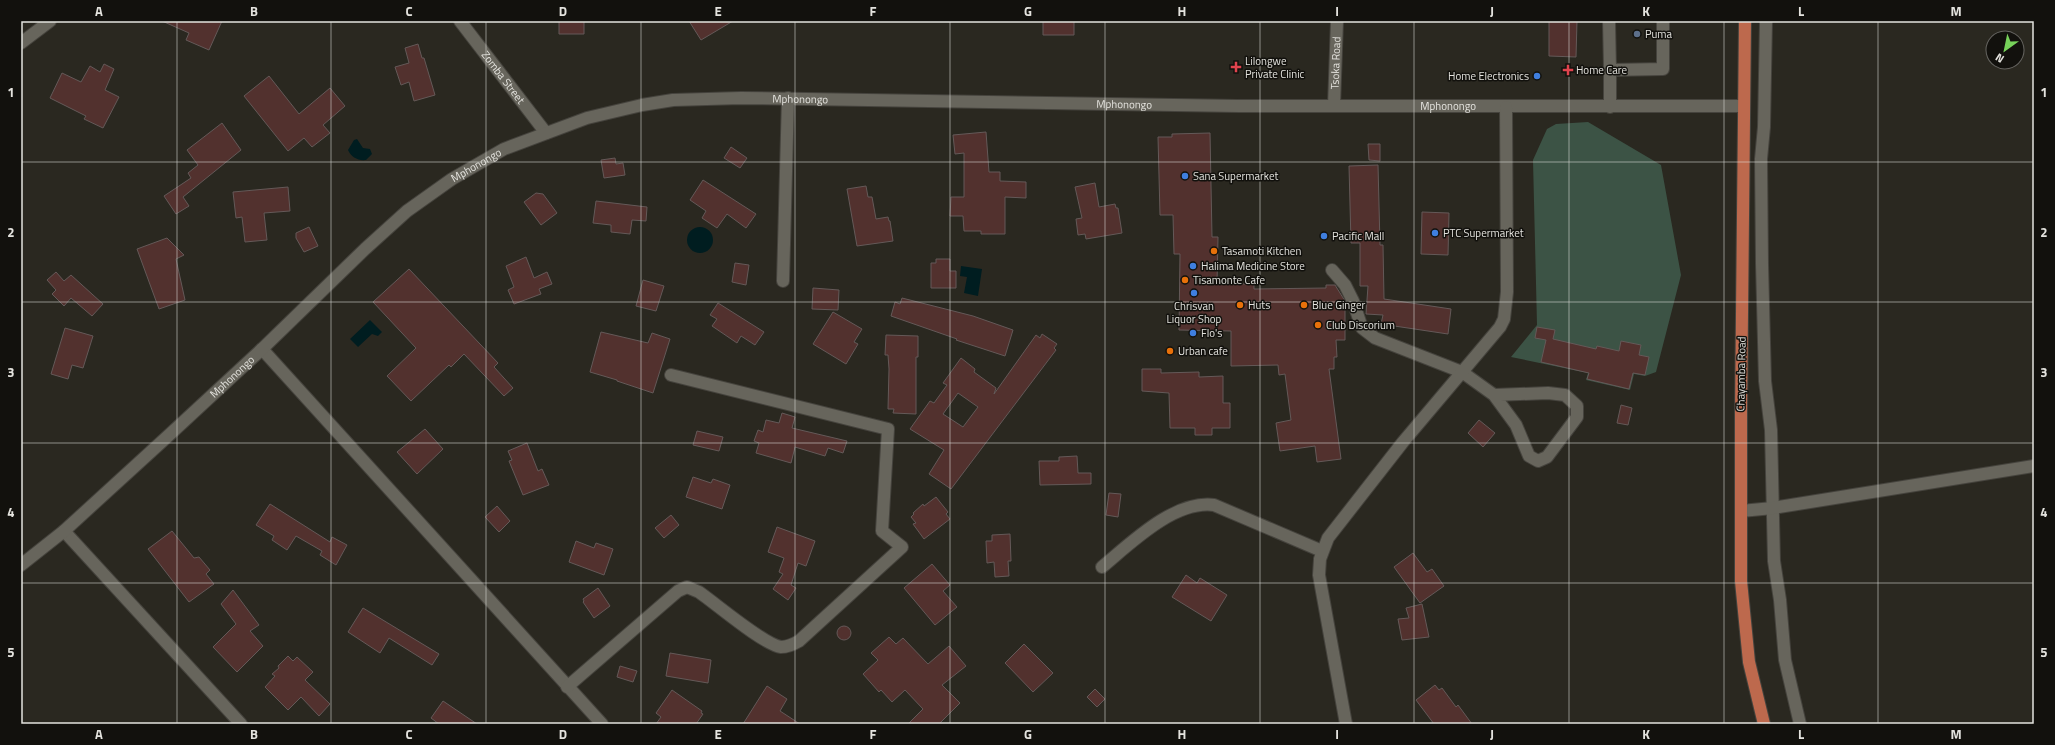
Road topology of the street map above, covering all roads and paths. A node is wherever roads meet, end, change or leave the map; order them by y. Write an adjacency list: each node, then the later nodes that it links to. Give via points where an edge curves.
1 (50, 21): 8 (street)
2 (460, 21): 15 (street, Zomba Street)
3 (1337, 21): 11 (street, Tsoka Road)
4 (1609, 21): 9 (street)
5 (1663, 21): 9 (street, via 1663,69)
6 (1744, 21): 12 (main road, Chayamba Road)
7 (1766, 21): 23 (street, via 1764,127 1760,159 1765,381 1771,430)
8 (21, 43)
9 (1610, 70): 13 (street)
10 (788, 98): 11 (street, Mphonongo); 15 (street, Mphonongo, via 703,99 642,105 587,118); 17 (street)
11 (1334, 106): 14 (street, Mphonongo)
12 (1744, 106): 13 (street, Mphonongo); 24 (main road, Chayamba Road)
13 (1610, 107): 14 (street, Mphonongo)
14 (1506, 108): 19 (street, via 1507,292 1504,319)
15 (546, 133): 18 (street, Mphonongo, via 498,153 452,179 407,211)
16 (1332, 270): 19 (street, via 1345,285 1362,328 1375,338)
17 (783, 281)
18 (262, 349): 25 (street, Mphonongo); 29 (street)
19 (1462, 372): 21 (street); 26 (street, via 1328,538)
20 (671, 375): 29 (street, via 888,429 882,531 902,547 799,641 782,647 774,645 699,592 687,587 678,591)
21 (1494, 395): 21 (street, via 1516,425 1529,456 1538,461 1547,457 1577,417 1577,406 1565,395)
22 (2034, 466): 23 (street)
23 (1773, 508): 24 (street); 34 (street, via 1774,561 1785,660)
24 (1741, 511): 33 (main road, Chayamba Road, via 1741,581 1749,662)
25 (64, 531): 27 (street, Mphonongo); 30 (street)
26 (1322, 551): 28 (street, via 1214,505 1205,504 1183,509 1145,531); 32 (street, via 1319,575)
27 (21, 565)
28 (1102, 567)
29 (567, 687): 31 (street)
30 (241, 724)
31 (602, 724)
32 (1346, 724)
33 (1764, 724)
34 (1800, 724)

